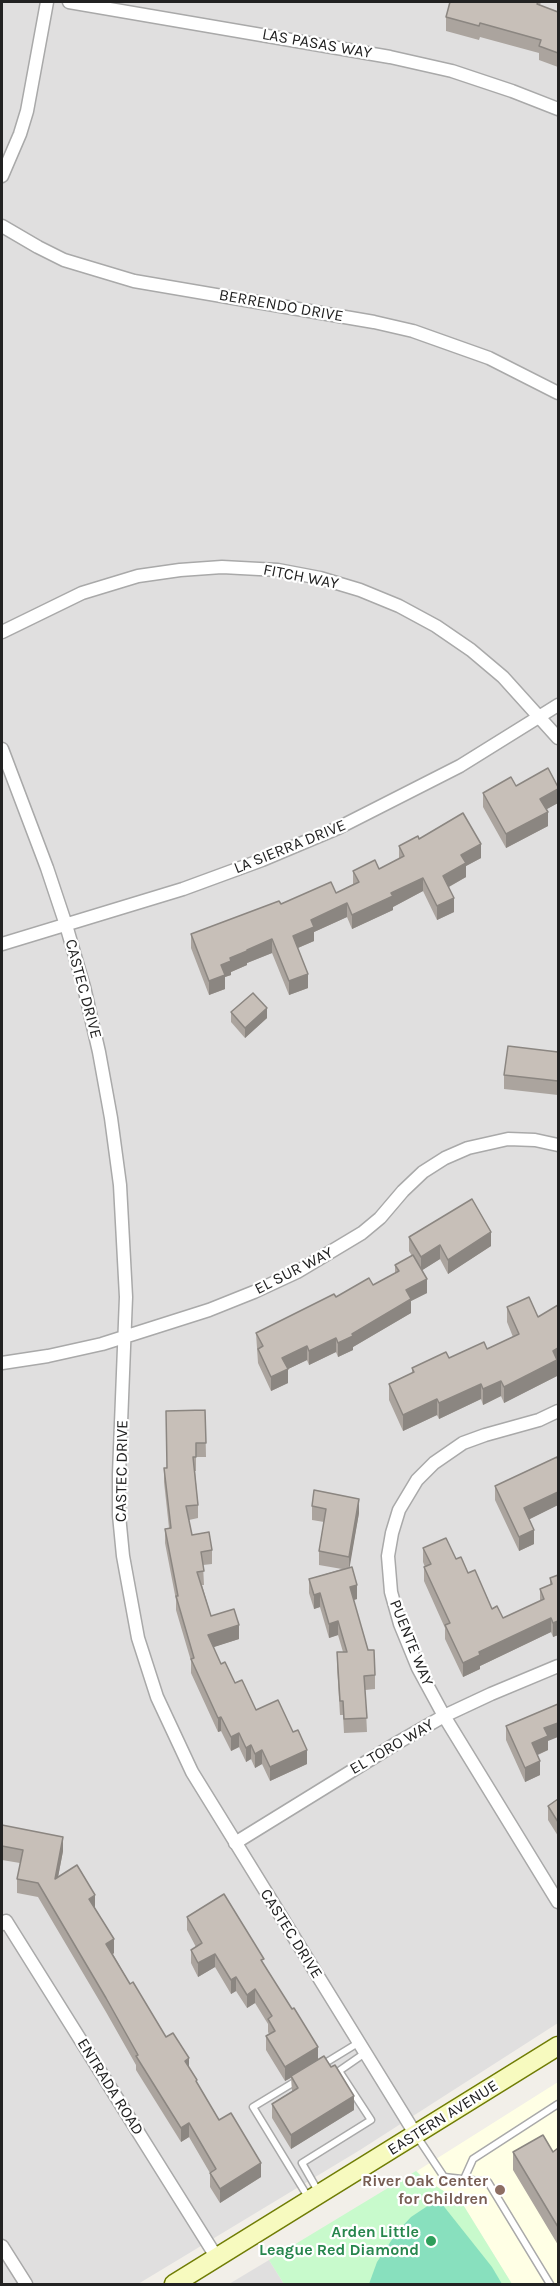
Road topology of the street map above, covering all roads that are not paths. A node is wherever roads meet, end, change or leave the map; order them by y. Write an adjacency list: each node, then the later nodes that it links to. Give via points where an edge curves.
1 (47, 2): 4 (street, via 27,111)
2 (69, 2): 3 (street, LAS PASAS WAY, via 390,57 462,75)
3 (558, 109)
4 (2, 176)
5 (2, 226): 6 (street, BERRENDO DRIVE, via 64,260 134,281 413,332 489,358)
6 (558, 393)
7 (2, 632): 9 (street, FITCH WAY, via 82,593 138,576 222,567 278,570 360,590 436,626 503,677)
8 (558, 705): 9 (street, LA SIERRA DRIVE)
9 (540, 717): 10 (street, FITCH WAY); 12 (street, LA SIERRA DRIVE, via 460,766 338,828 183,889)
10 (558, 738)
11 (2, 749): 12 (street, CASTEC DRIVE)
12 (66, 925): 13 (street, LA SIERRA DRIVE); 15 (street, CASTEC DRIVE, via 97,1041 111,1119 125,1252)
13 (2, 944)
14 (558, 1145): 15 (street, EL SUR WAY, via 508,1139 453,1154 423,1172 362,1233 306,1267 210,1310)
15 (126, 1336): 16 (street, EL SUR WAY); 20 (street, CASTEC DRIVE, via 119,1474 129,1598 141,1648 173,1736)
16 (2, 1363)
17 (558, 1411): 19 (street, PUENTE WAY, via 453,1449 417,1480 399,1510 388,1556 391,1592 418,1668)
18 (558, 1666): 19 (street, EL TORO WAY)
19 (444, 1716): 20 (street, EL TORO WAY); 21 (street, PUENTE WAY)
20 (235, 1843): 24 (street, CASTEC DRIVE)
21 (558, 1902)
22 (2, 1924): 32 (street, ENTRADA ROAD, via 6,1921)
23 (558, 2046): 28 (main road, EASTERN AVENUE)
24 (362, 2048): 25 (lane); 28 (street, CASTEC DRIVE); 30 (lane, via 339,2071 370,2120 302,2163)
25 (311, 2072)
26 (301, 2078): 30 (lane, via 253,2108)
27 (558, 2104): 29 (lane, via 473,2159)
28 (416, 2135): 29 (lane, via 444,2177); 30 (main road, EASTERN AVENUE)
29 (464, 2179): 35 (lane, via 488,2181)
30 (315, 2197): 32 (main road, EASTERN AVENUE)
31 (2, 2246): 33 (street)
32 (217, 2258): 34 (main road, EASTERN AVENUE)
33 (26, 2284)
34 (174, 2284)
35 (550, 2284)

